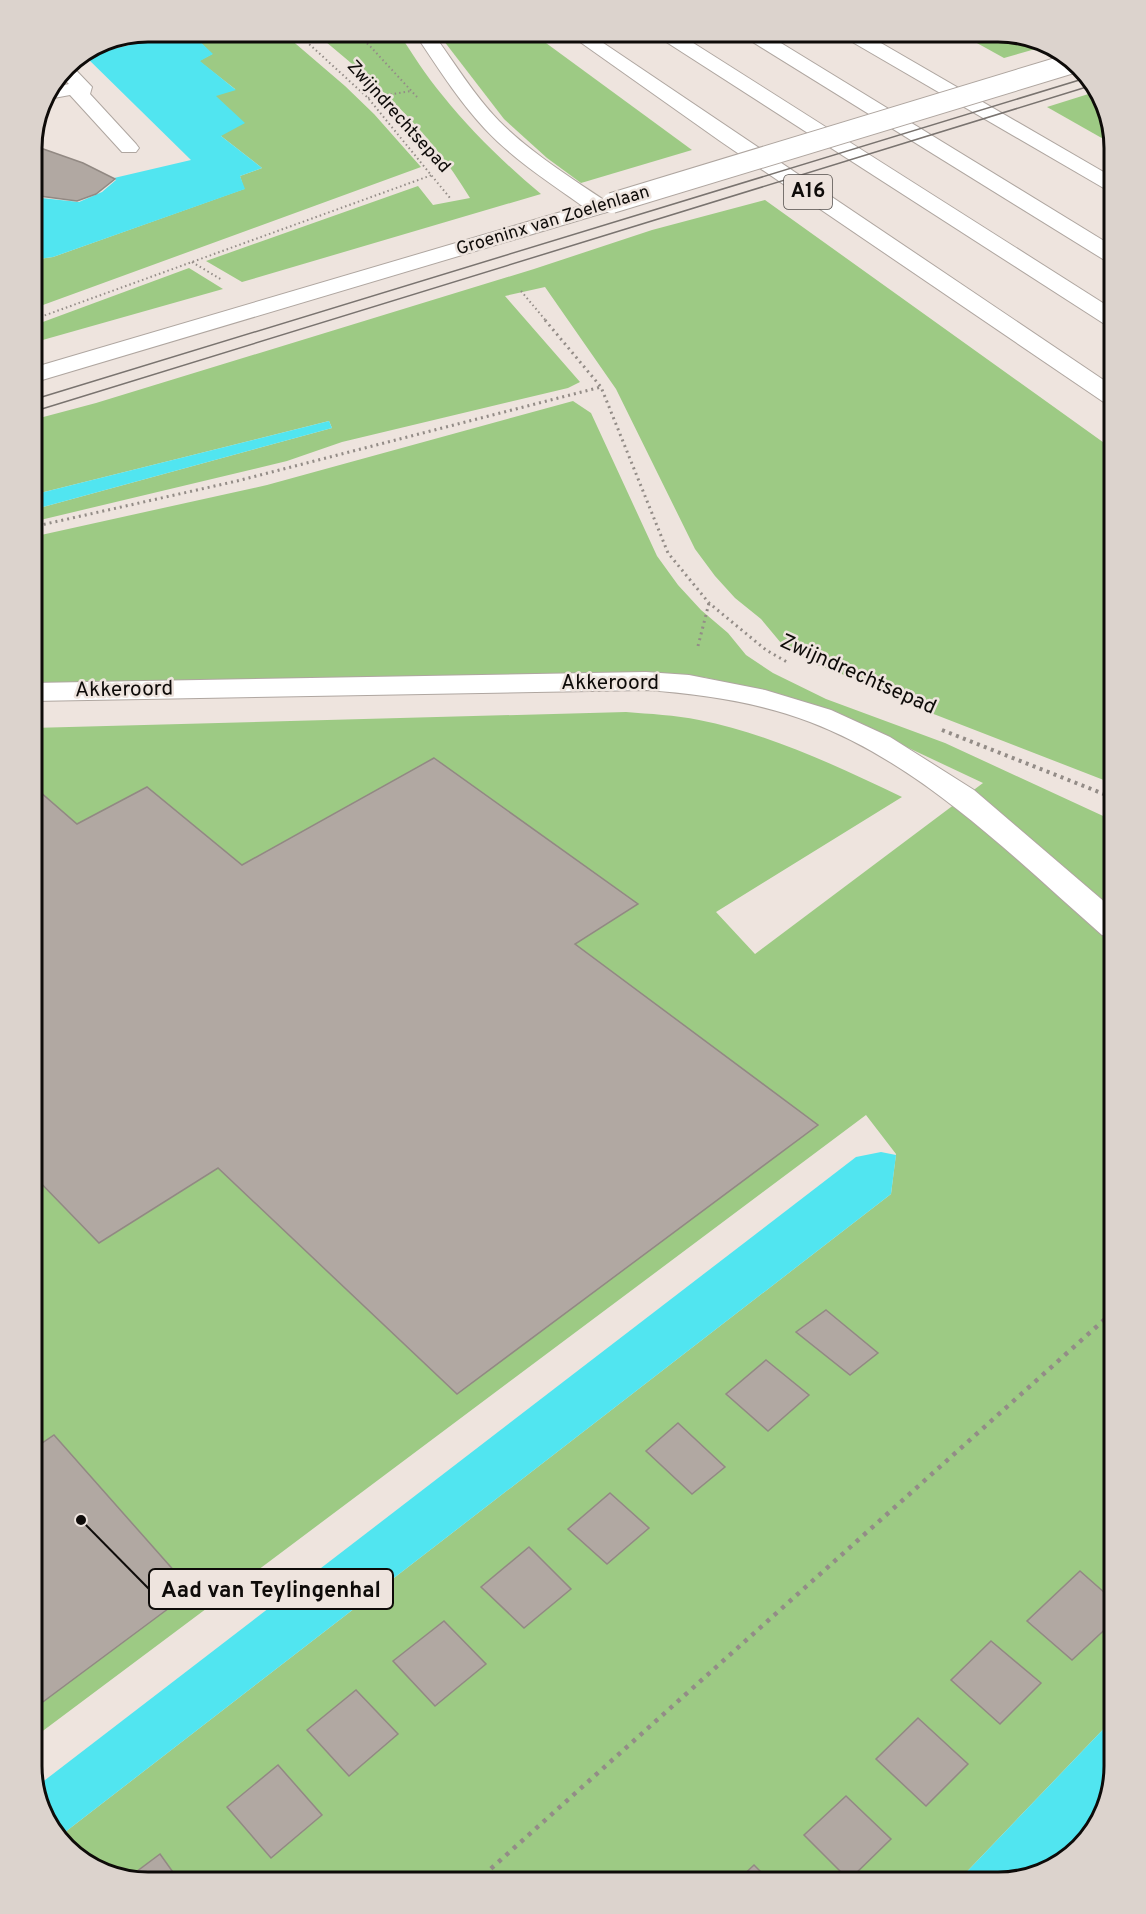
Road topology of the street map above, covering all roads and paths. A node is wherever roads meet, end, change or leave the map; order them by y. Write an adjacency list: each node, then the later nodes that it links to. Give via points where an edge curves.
1 (307, 42): 12 (path, Zwijndrechtsepad)
2 (364, 42): 12 (path, via 411,91)
3 (430, 42): 17 (main road, via 504,137 550,174)
4 (589, 42): 26 (main road, A16)
5 (680, 42): 22 (main road, A16)
6 (766, 42): 18 (main road)
7 (866, 42): 15 (main road)
8 (1065, 66): 17 (main road, Groeninx van Zoelenlaan, bridge)
9 (70, 76): 10 (main road)
10 (82, 87): 11 (main road); 13 (main road, via 80,95)
11 (58, 92)
12 (368, 98): 14 (path, Zwijndrechtsepad)
13 (129, 148)
14 (432, 175): 16 (path, Zwijndrechtsepad); 19 (path)
15 (1104, 180)
16 (450, 198)
17 (605, 205): 24 (main road, Groeninx van Zoelenlaan)
18 (1104, 250)
19 (192, 262): 20 (path); 23 (path)
20 (231, 286)
21 (521, 291): 25 (path, Zwijndrechtsepad)
22 (1104, 314)
23 (42, 316)
24 (42, 373)
25 (601, 387): 27 (path, via 237,481); 28 (path, Zwijndrechtsepad, via 668,553 709,603 766,650)
26 (1104, 391)
27 (42, 525)
28 (794, 665)
29 (42, 692): 32 (main road, Akkeroord, via 646,681 755,696 821,716 879,744 963,797)
30 (939, 729): 31 (path, Zwijndrechtsepad)
31 (1104, 794)
32 (1104, 918)
33 (1104, 1320): 34 (path)
34 (487, 1872)

